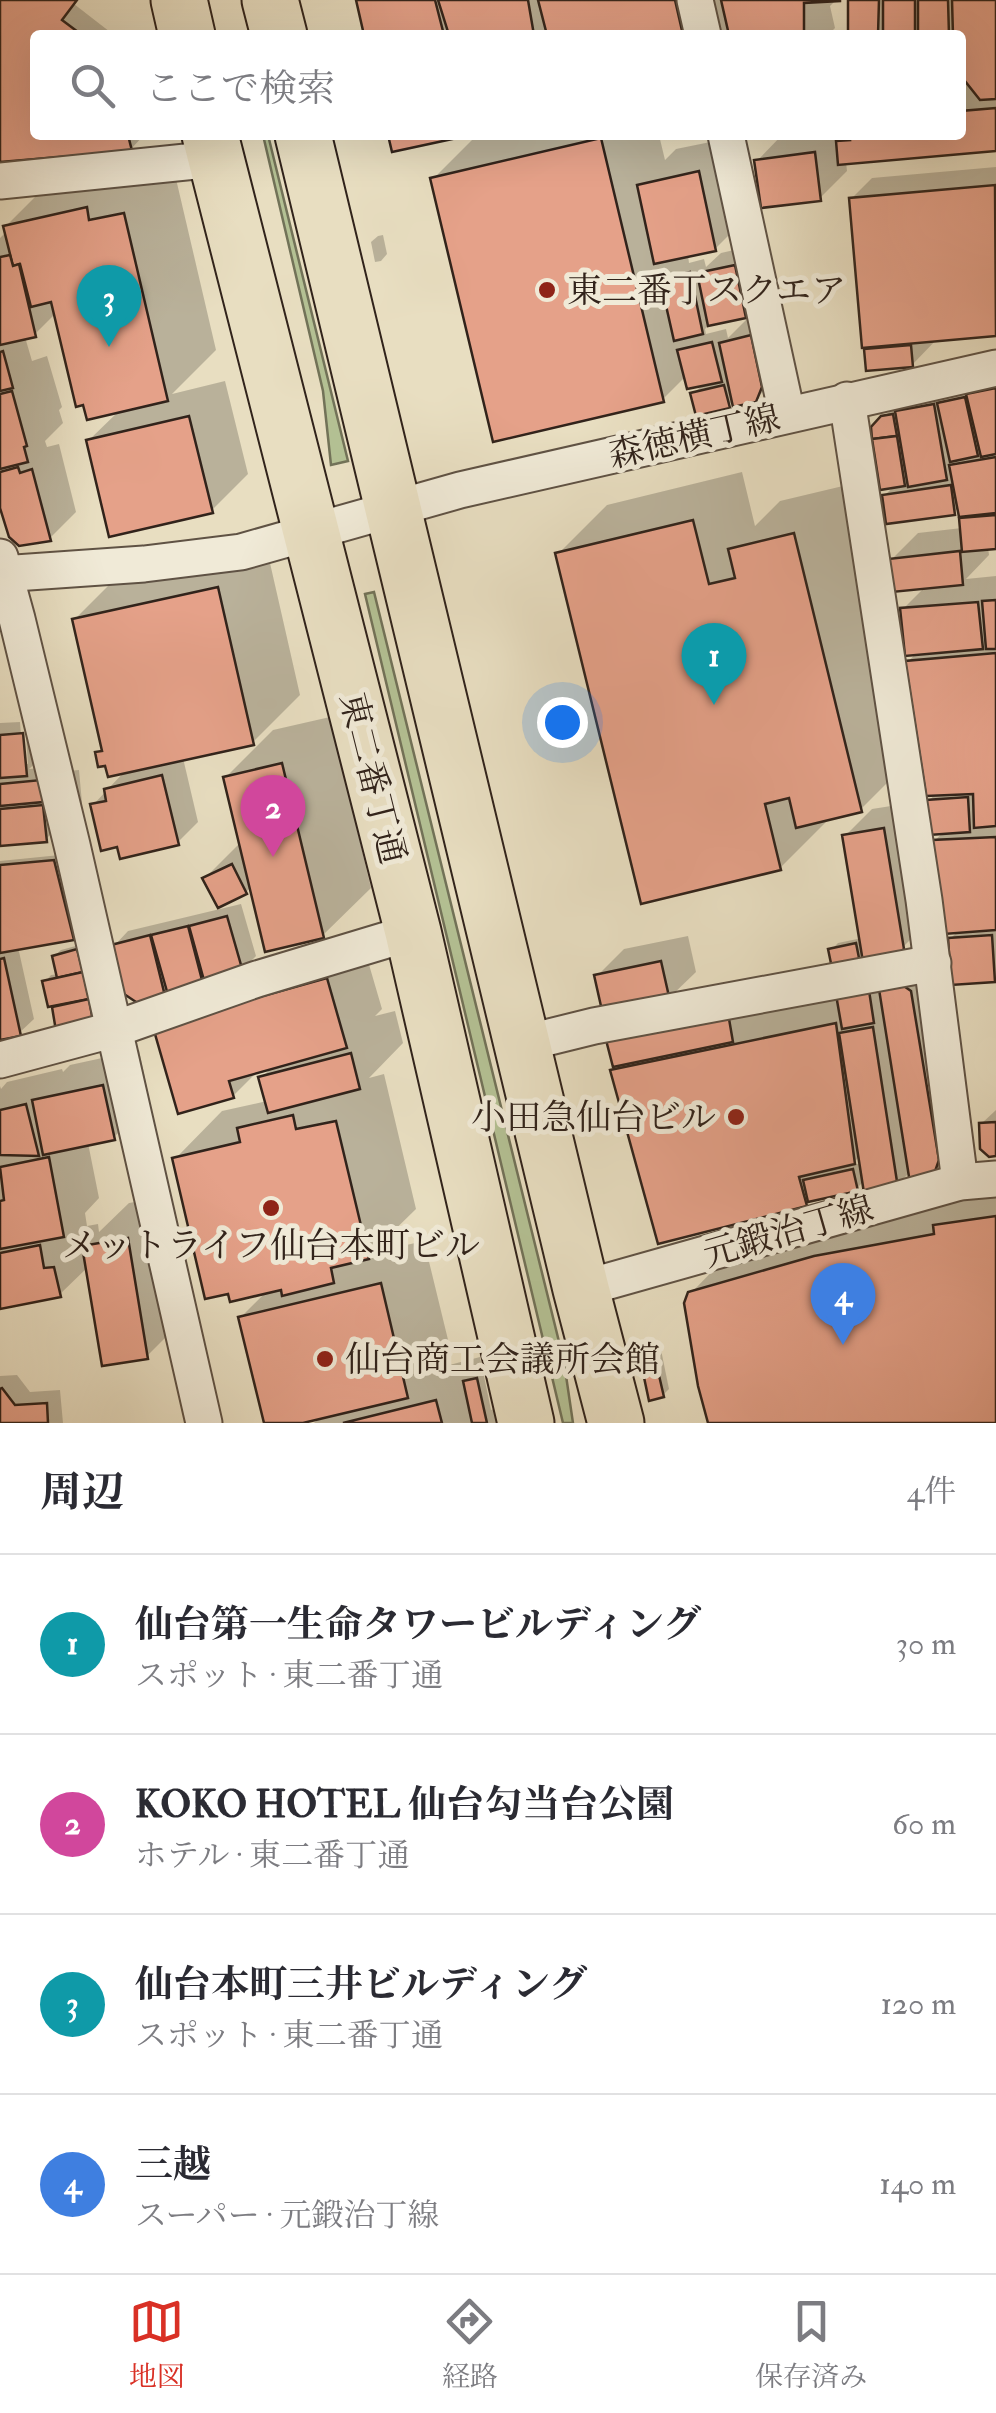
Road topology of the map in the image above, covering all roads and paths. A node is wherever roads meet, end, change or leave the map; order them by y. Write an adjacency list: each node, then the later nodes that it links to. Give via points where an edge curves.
1 (179, 0): 4 (highway)
2 (270, 0): 5 (highway)
3 (695, 0): 6 (street)
4 (186, 30)
5 (278, 30)
6 (702, 30)
7 (304, 140): 14 (highway)
8 (727, 140): 13 (street)
9 (212, 147): 10 (street); 15 (highway, 東二番丁通)
10 (0, 181)
11 (996, 368): 12 (street, 森徳横丁線)
12 (847, 400): 13 (street, 森徳横丁線); 18 (street)
13 (787, 414): 14 (street, 森徳横丁線)
14 (392, 509): 15 (street, 森徳横丁線); 20 (highway)
15 (310, 532): 16 (street, 森徳横丁線, via 240,552 144,564); 17 (highway, 東二番丁通)
16 (2, 568): 19 (street)
17 (412, 932): 19 (street); 26 (highway, 東二番丁通)
18 (933, 963): 20 (street); 23 (street)
19 (114, 1029): 21 (street); 25 (street)
20 (522, 1044): 24 (highway)
21 (0, 1060)
22 (996, 1179): 23 (street, 元鍛治丁線)
23 (960, 1182): 24 (street, 元鍛治丁線)
24 (581, 1290): 27 (highway)
25 (204, 1423)
26 (526, 1423)
27 (616, 1423)

